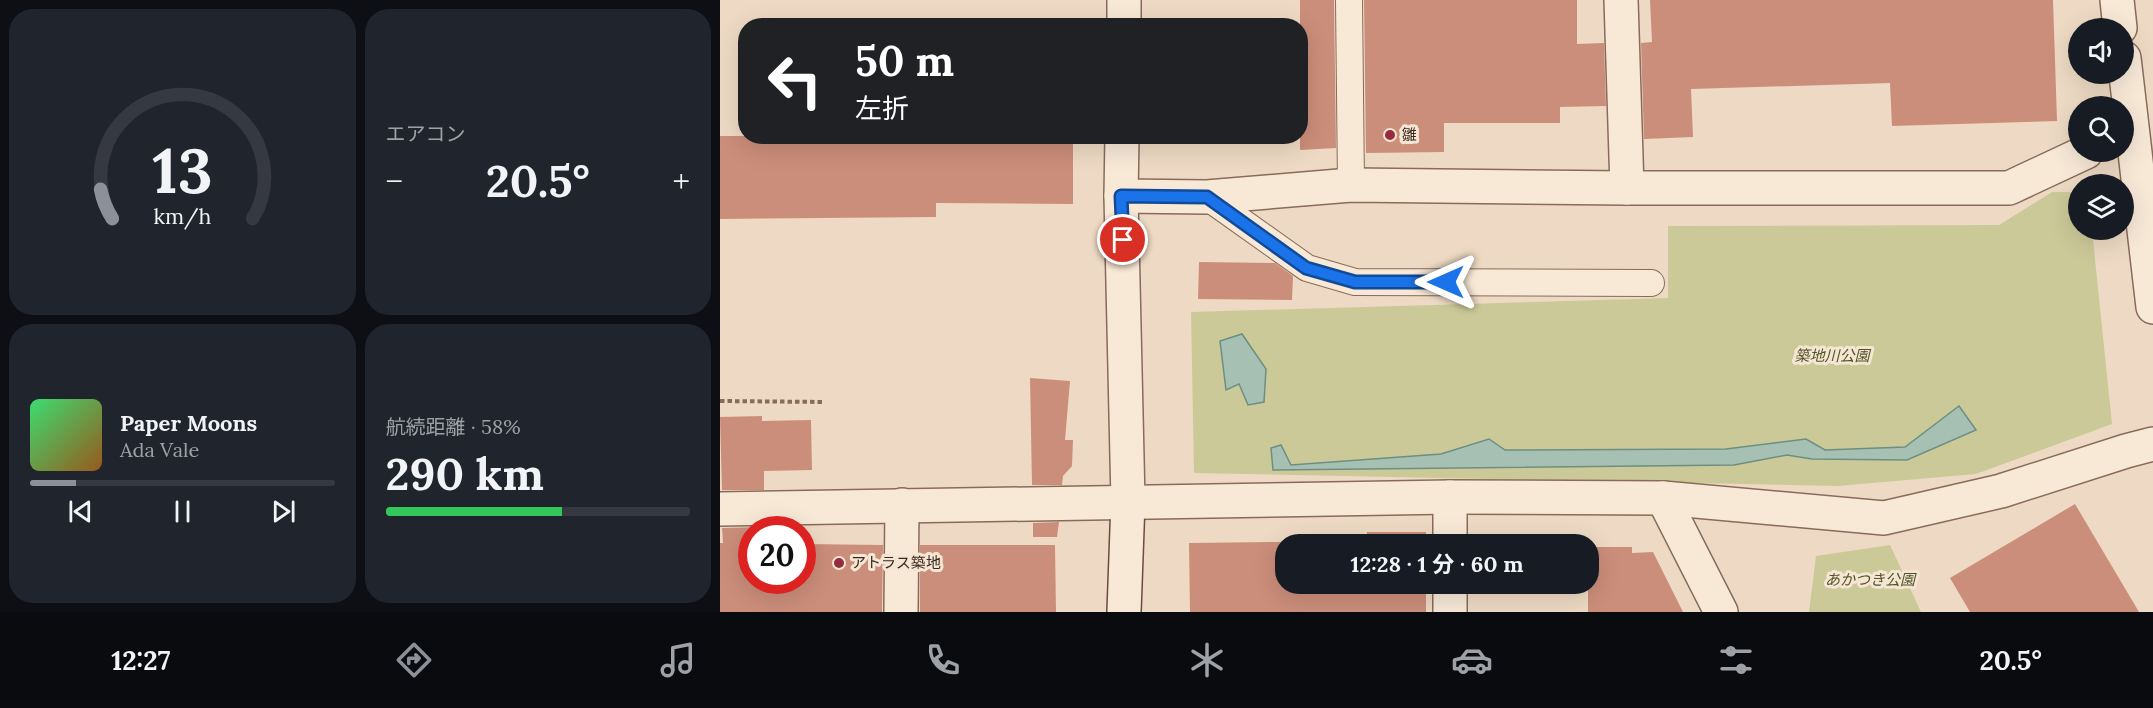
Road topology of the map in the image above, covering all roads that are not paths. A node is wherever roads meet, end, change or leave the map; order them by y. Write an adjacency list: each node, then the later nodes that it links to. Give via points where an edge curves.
1 (1124, 0): 5 (street)
2 (1349, 0): 11 (lane)
3 (1621, 0): 12 (street)
4 (2117, 0): 6 (street)
5 (1124, 18)
6 (2119, 18)
7 (2129, 84): 8 (street)
8 (2136, 121): 16 (street)
9 (1122, 144): 13 (street)
10 (2068, 161): 12 (street, via 2009,189)
11 (1351, 185): 12 (street); 14 (street)
12 (1627, 188)
13 (1121, 196): 14 (street); 20 (street)
14 (1207, 197): 15 (lane, via 1306,268 1355,282)
15 (1651, 283)
16 (2153, 308)
17 (2153, 444): 19 (street, via 2001,491 1884,518)
18 (1450, 497): 19 (street); 20 (street); 23 (street)
19 (1663, 498): 28 (street)
20 (1128, 501): 21 (street); 26 (street)
21 (902, 505): 22 (street); 25 (street)
22 (720, 508)
23 (1450, 534)
24 (1450, 594): 27 (street)
25 (901, 612)
26 (1124, 612)
27 (1450, 612)
28 (1721, 612)

